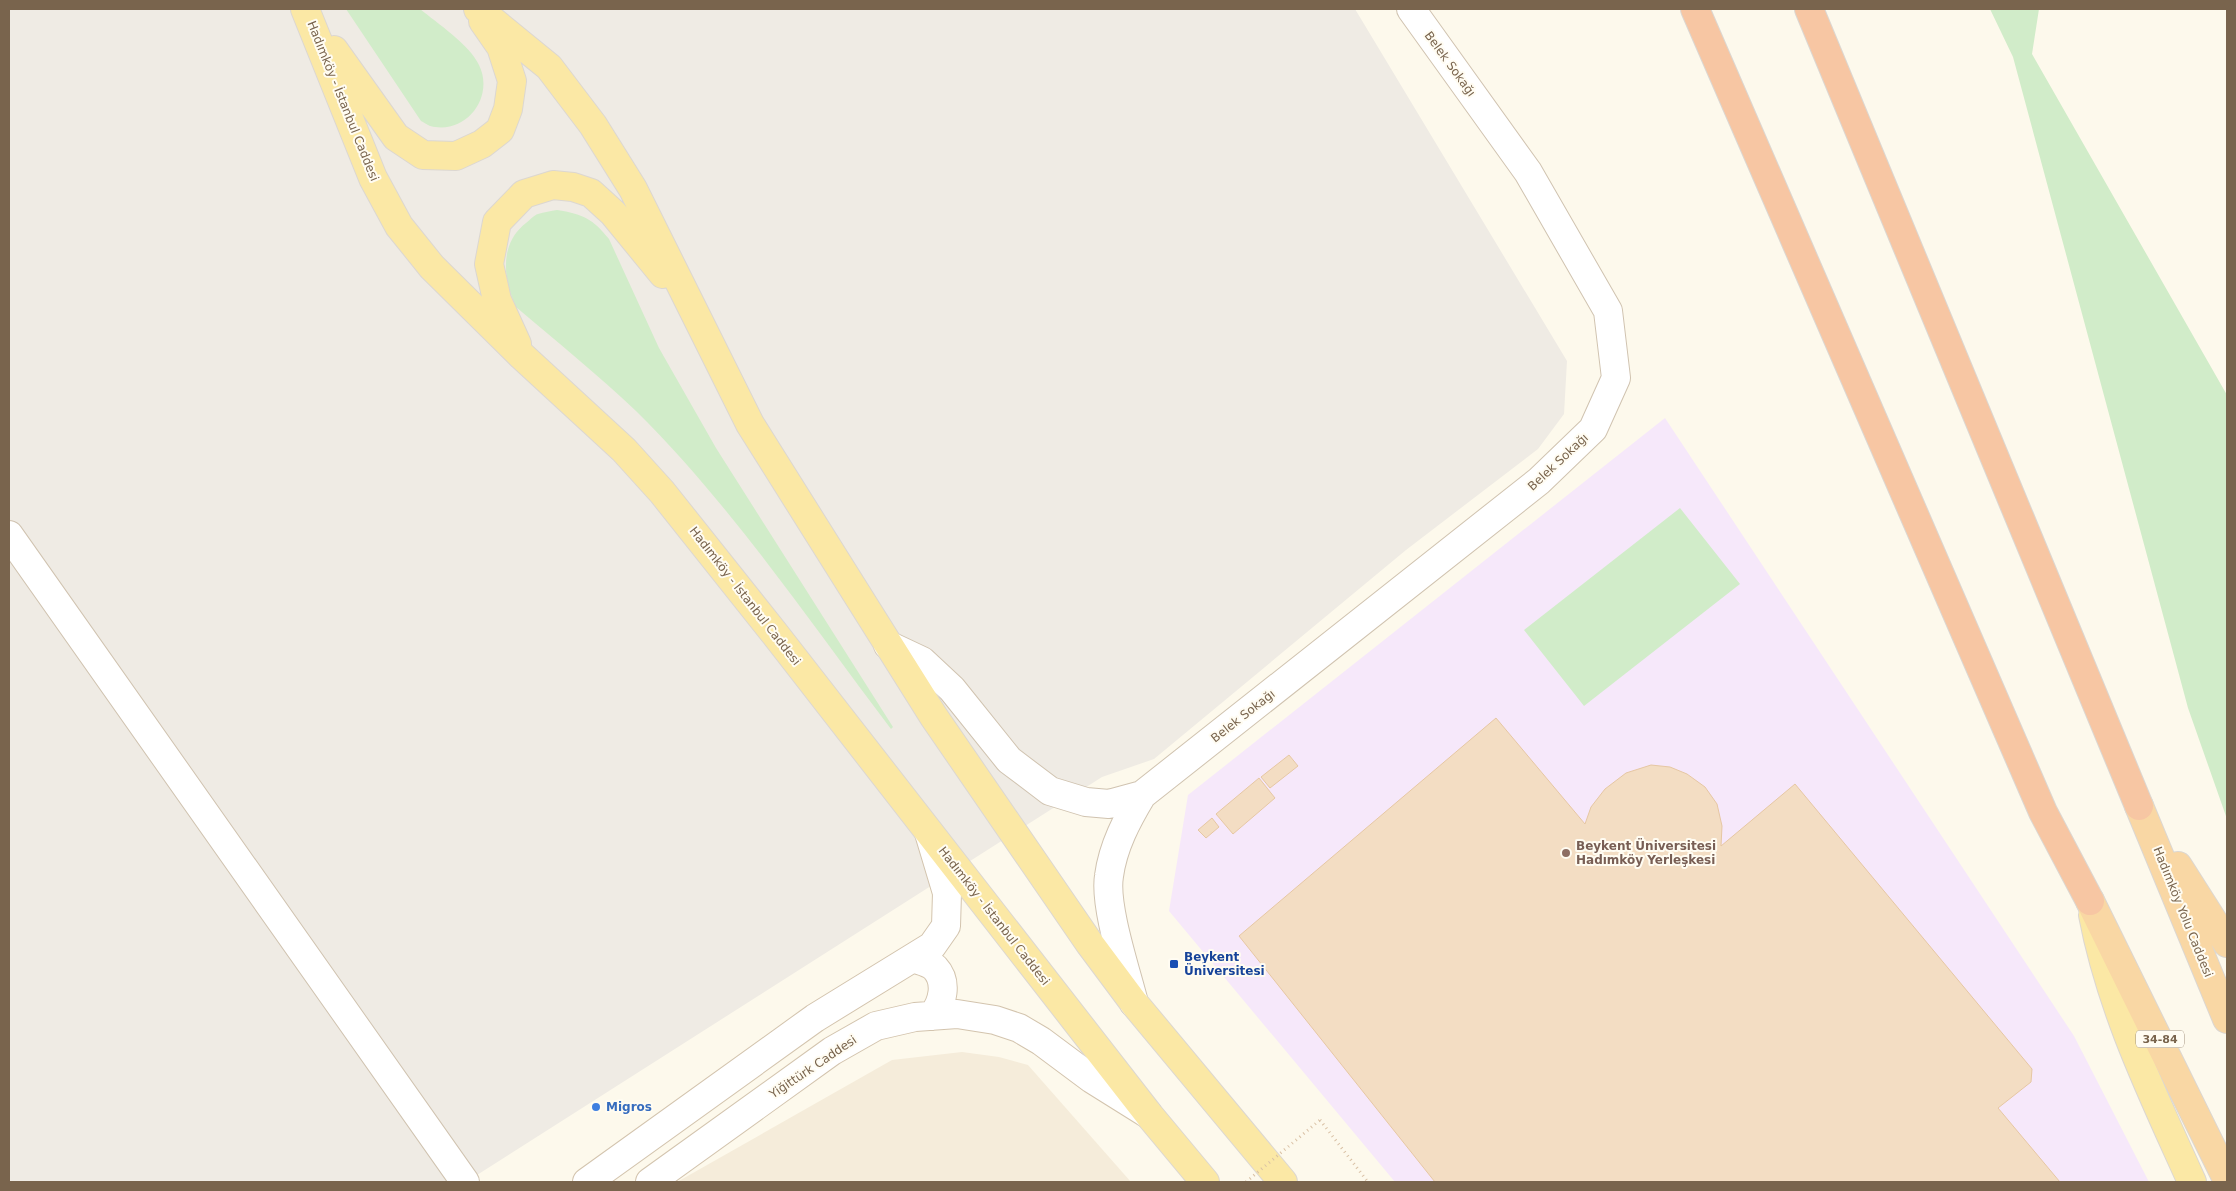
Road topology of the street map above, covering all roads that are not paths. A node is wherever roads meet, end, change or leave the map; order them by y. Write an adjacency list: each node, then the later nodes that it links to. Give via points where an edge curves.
1 (476, 9): 5 (main road, via 501,46 512,81 508,109 500,130 482,144 456,156 423,155 396,137); 6 (main road, via 550,68 571,94 633,189)
2 (1411, 9): 10 (street, Belek Sokağı, via 1528,172 1608,311 1616,378 1593,429 1540,481)
3 (1695, 9): 13 (highway, via 2043,812)
4 (1809, 9): 11 (highway)
5 (307, 11): 7 (main road, Hadımköy - İstanbul Caddesi, via 373,178 400,226 432,267)
6 (690, 305): 7 (main road, via 613,213 590,193 554,185 524,194 497,222 488,264 497,300); 9 (main road, via 750,424)
7 (522, 356): 12 (main road, Hadımköy - İstanbul Caddesi, via 624,450 662,492)
8 (9, 535): 21 (street)
9 (888, 645): 10 (street, Belek Sokağı, via 922,660 952,689 1009,760 1050,792 1086,802 1109,804); 16 (main road, via 934,717)
10 (1142, 795): 16 (street, Belek Sokağı, via 1123,827 1108,877 1112,918)
11 (2139, 806): 14 (highway); 18 (highway, Hadımköy Yolu Caddesi)
12 (929, 833): 15 (street, via 947,893 946,926 932,946); 19 (main road, Hadımköy - İstanbul Caddesi)
13 (2090, 901): 20 (highway, 34-84); 26 (main road, via 2100,954 2130,1046)
14 (2227, 943)
15 (912, 958): 17 (street, via 927,962 936,969 940,980 943,996 940,1007); 22 (street, via 815,1018)
16 (1134, 1003): 25 (main road)
17 (932, 1016): 19 (street, Yiğittürk Caddesi, via 957,1014 995,1020 1018,1028); 23 (street, Yiğittürk Caddesi, via 876,1026 832,1051)
18 (2227, 1018)
19 (1150, 1116): 24 (main road, Hadımköy - İstanbul Caddesi)
20 (2227, 1179)
21 (465, 1182)
22 (587, 1182)
23 (650, 1182)
24 (1205, 1182)
25 (1283, 1182)
26 (2192, 1182)

